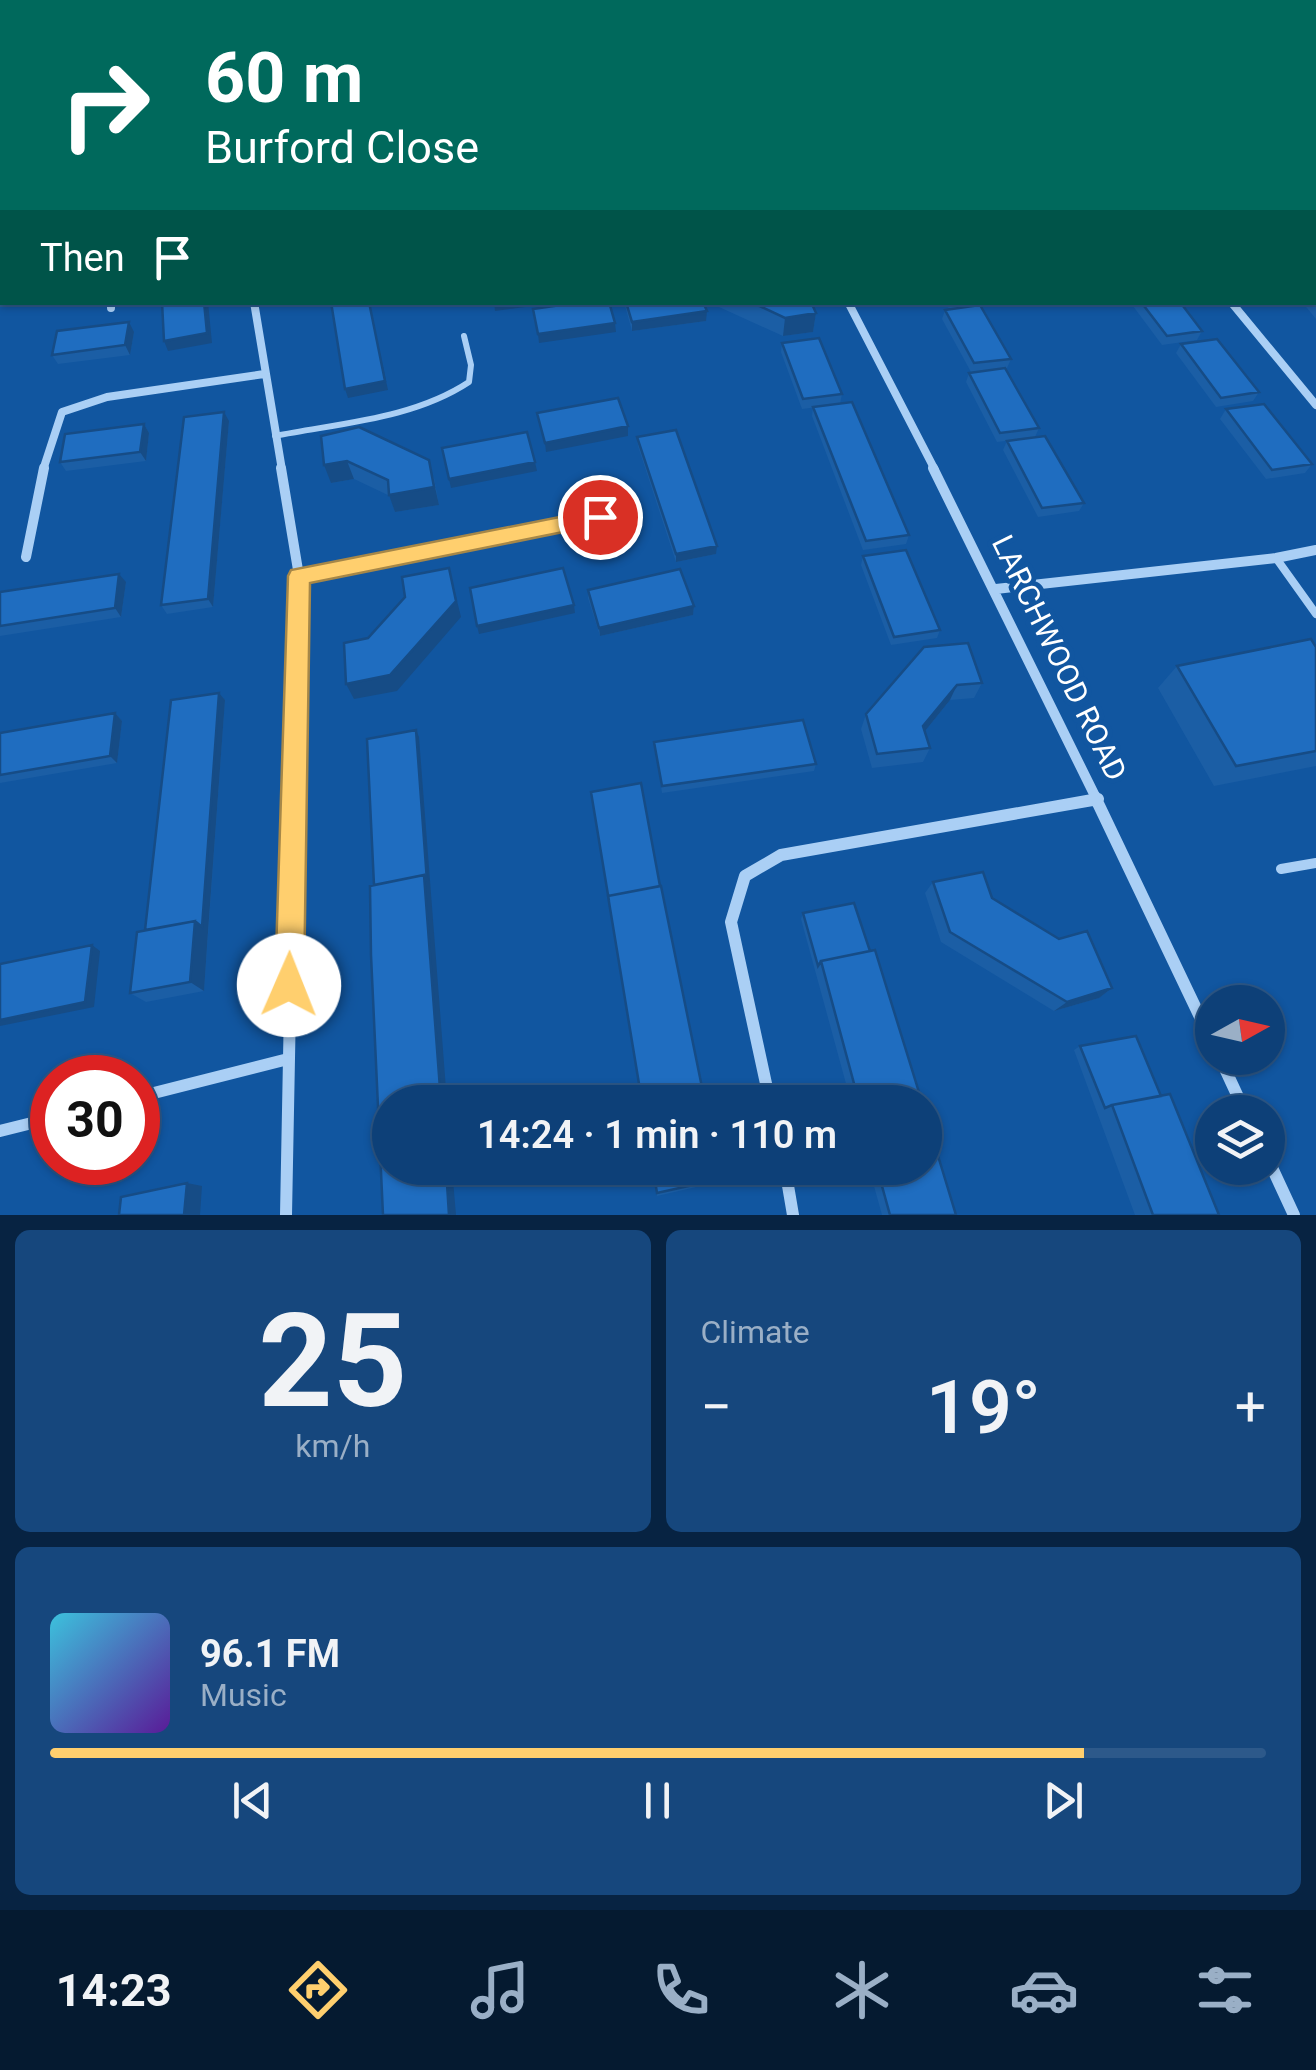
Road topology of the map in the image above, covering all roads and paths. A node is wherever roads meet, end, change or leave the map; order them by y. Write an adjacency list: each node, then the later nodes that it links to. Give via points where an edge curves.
1 (254, 305): 5 (street)
2 (850, 305): 13 (street, LARCHWOOD ROAD)
3 (1234, 305): 6 (street)
4 (464, 336): 7 (lane, via 471,364 469,382 458,391)
5 (264, 374): 7 (street); 10 (street, via 107,398 62,412 47,450)
6 (1316, 404)
7 (275, 436): 12 (street)
8 (600, 517): 12 (street)
9 (1316, 550): 11 (street)
10 (26, 557)
11 (1276, 558): 13 (street); 14 (lane)
12 (299, 576): 19 (street)
13 (996, 589): 15 (street, LARCHWOOD ROAD)
14 (1316, 614)
15 (1098, 798): 18 (street, LARCHWOOD ROAD); 20 (street, via 781,855 745,876 731,922)
16 (1316, 863): 17 (lane)
17 (1281, 869)
18 (1195, 1006)
19 (288, 1059): 21 (street); 26 (street)
20 (766, 1085)
21 (160, 1091)
22 (30, 1124): 23 (street)
23 (0, 1131)
24 (788, 1185): 27 (street)
25 (1280, 1185): 28 (street)
26 (286, 1215)
27 (793, 1215)
28 (1294, 1215)

